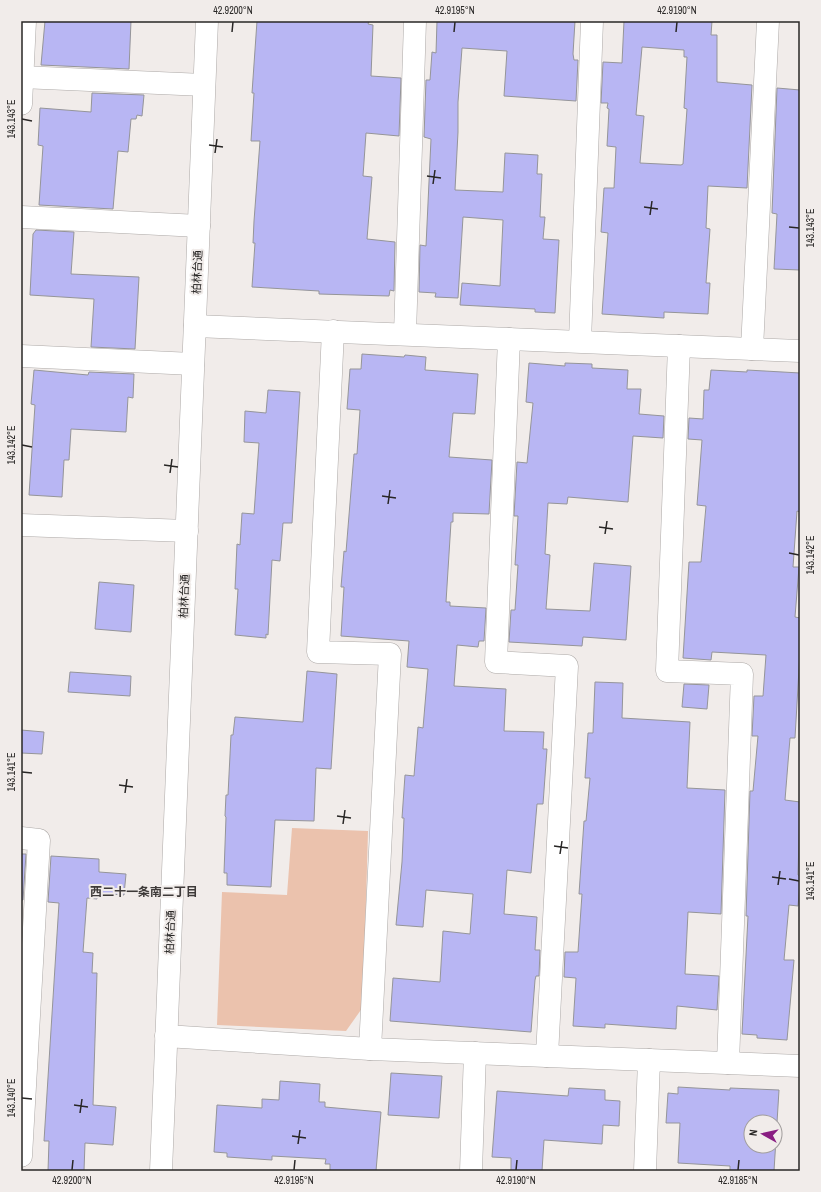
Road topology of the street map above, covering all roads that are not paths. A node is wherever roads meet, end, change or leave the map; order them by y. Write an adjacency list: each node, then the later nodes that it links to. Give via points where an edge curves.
1 (25, 21): 6 (street)
2 (207, 21): 7 (street, 柏林台通)
3 (415, 21): 13 (street)
4 (592, 21): 15 (street)
5 (768, 21): 17 (street)
6 (22, 77): 7 (street); 8 (street)
7 (204, 85): 10 (street, 柏林台通)
8 (21, 104)
9 (21, 217): 10 (street)
10 (198, 226): 11 (street, 柏林台通)
11 (195, 326): 12 (street); 20 (street, 柏林台通)
12 (333, 331): 13 (street); 25 (street, via 318,652 390,654)
13 (405, 334): 14 (street)
14 (508, 339): 15 (street); 27 (street, via 496,662 567,666)
15 (580, 341): 16 (street)
16 (679, 346): 17 (street); 29 (street, via 667,671 742,674)
17 (752, 349): 18 (street)
18 (800, 351)
19 (21, 356): 20 (street)
20 (193, 364): 22 (street, 柏林台通)
21 (21, 525): 22 (street)
22 (187, 531): 24 (street, 柏林台通)
23 (21, 838): 31 (street, via 39,840)
24 (166, 1036): 25 (street); 32 (street, 柏林台通)
25 (370, 1049): 26 (street)
26 (475, 1053): 27 (street); 33 (street)
27 (547, 1056): 28 (street)
28 (649, 1060): 29 (street); 34 (street)
29 (728, 1063): 30 (street)
30 (800, 1066)
31 (21, 1156)
32 (161, 1171)
33 (471, 1171)
34 (645, 1171)

